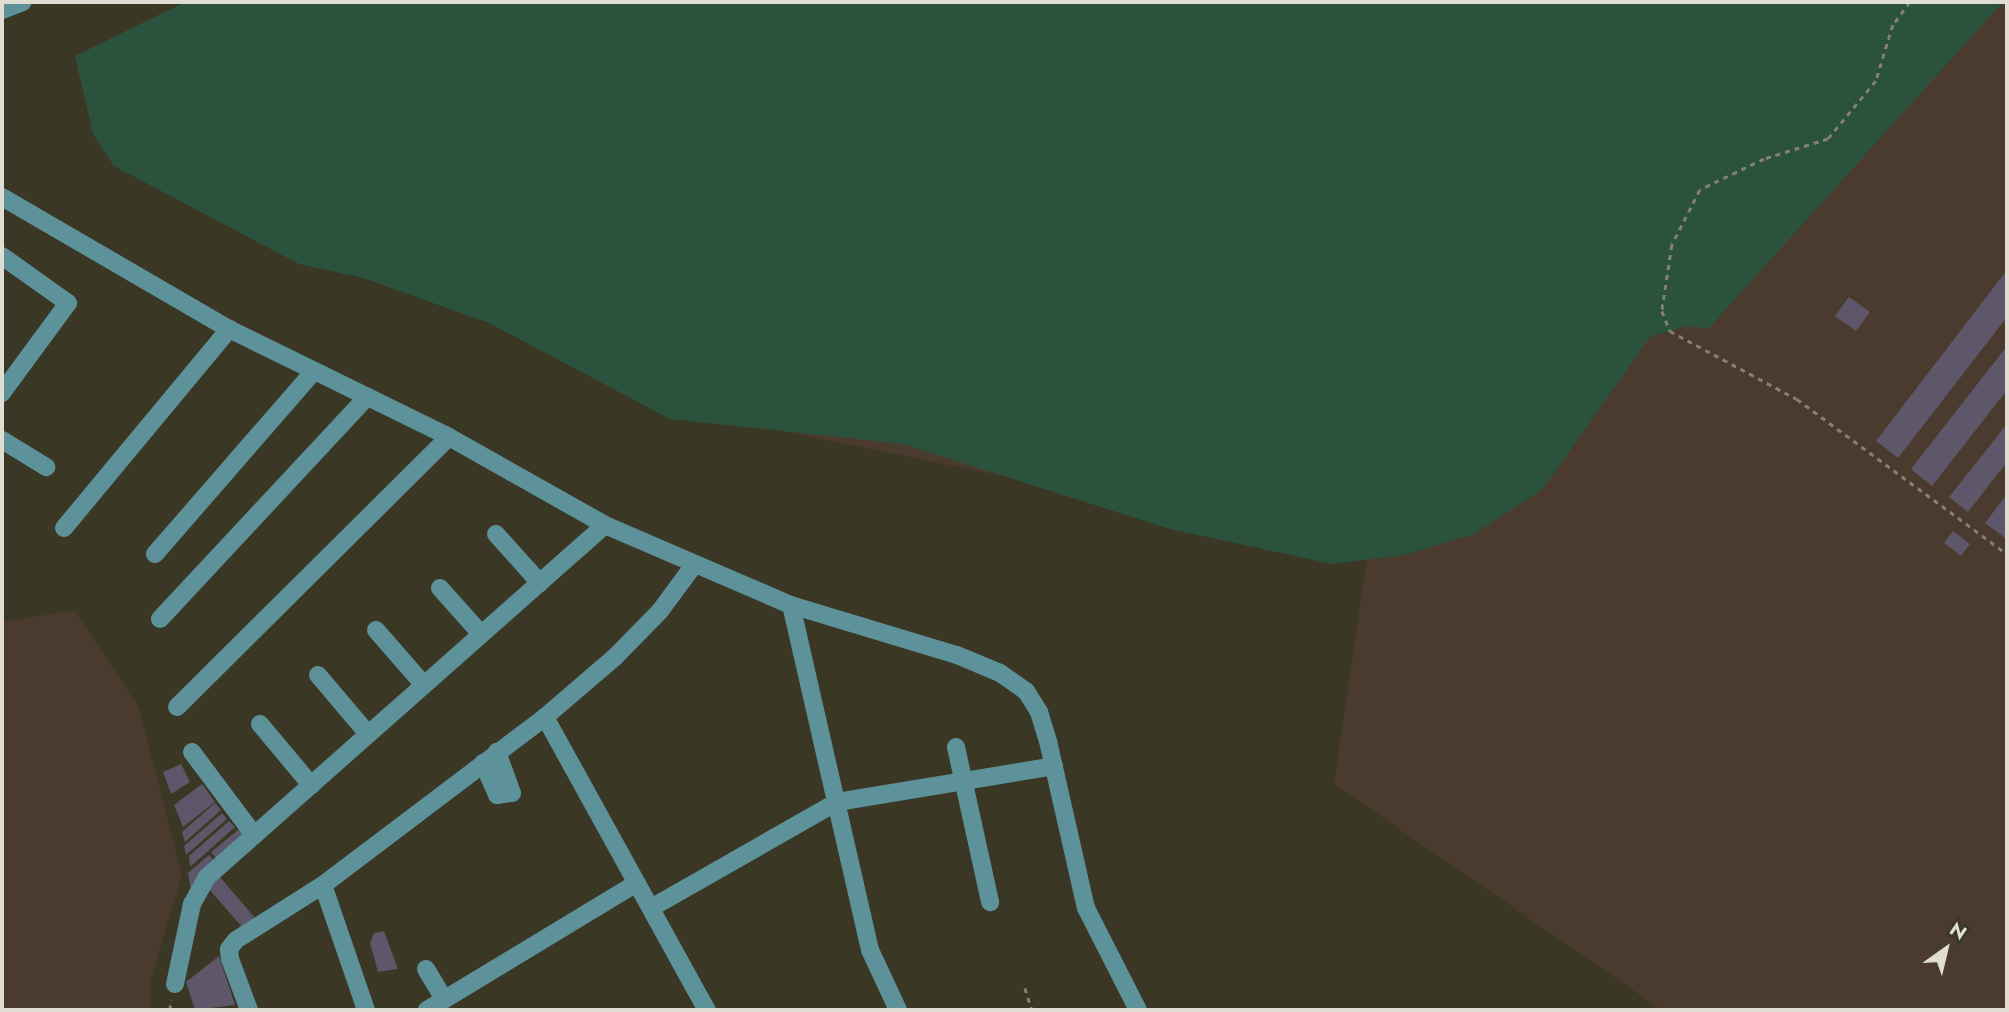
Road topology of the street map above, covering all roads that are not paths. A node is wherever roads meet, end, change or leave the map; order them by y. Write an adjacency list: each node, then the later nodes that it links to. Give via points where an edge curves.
1 (23, 2): 2 (street)
2 (2, 10)
3 (2, 197): 5 (street)
4 (2, 256): 7 (street, via 68,303)
5 (229, 330): 6 (street); 13 (street)
6 (314, 371): 8 (street); 15 (street)
7 (2, 393)
8 (366, 397): 9 (street); 20 (street)
9 (449, 438): 12 (street); 25 (street)
10 (2, 440): 11 (street)
11 (47, 467)
12 (605, 525): 16 (street); 17 (street)
13 (64, 528)
14 (496, 534): 17 (street)
15 (155, 554)
16 (694, 565): 19 (street); 26 (street, via 680,588 624,648)
17 (540, 583): 22 (street)
18 (440, 588): 22 (street)
19 (791, 605): 31 (street, via 957,655 1000,673 1026,691 1039,712); 34 (street)
20 (160, 619)
21 (376, 629): 24 (street)
22 (481, 634): 24 (street)
23 (318, 676): 28 (street)
24 (424, 685): 28 (street)
25 (177, 707)
26 (545, 717): 36 (street); 37 (street)
27 (260, 724): 33 (street)
28 (368, 734): 33 (street)
29 (956, 747): 32 (street)
30 (192, 752): 35 (street)
31 (1054, 766): 32 (street); 47 (street, via 1086,908)
32 (964, 781): 34 (street); 38 (street)
33 (311, 785): 35 (street)
34 (837, 802): 39 (street); 46 (street, via 870,950)
35 (254, 835): 41 (street, via 197,890)
36 (637, 883): 39 (street); 42 (street)
37 (323, 885): 43 (street, via 229,949); 44 (street)
38 (989, 902)
39 (651, 908): 45 (street)
40 (426, 969): 42 (street)
41 (175, 984)
42 (440, 1005)
43 (249, 1010)
44 (366, 1010)
45 (707, 1010)
46 (898, 1010)
47 (1138, 1010)

